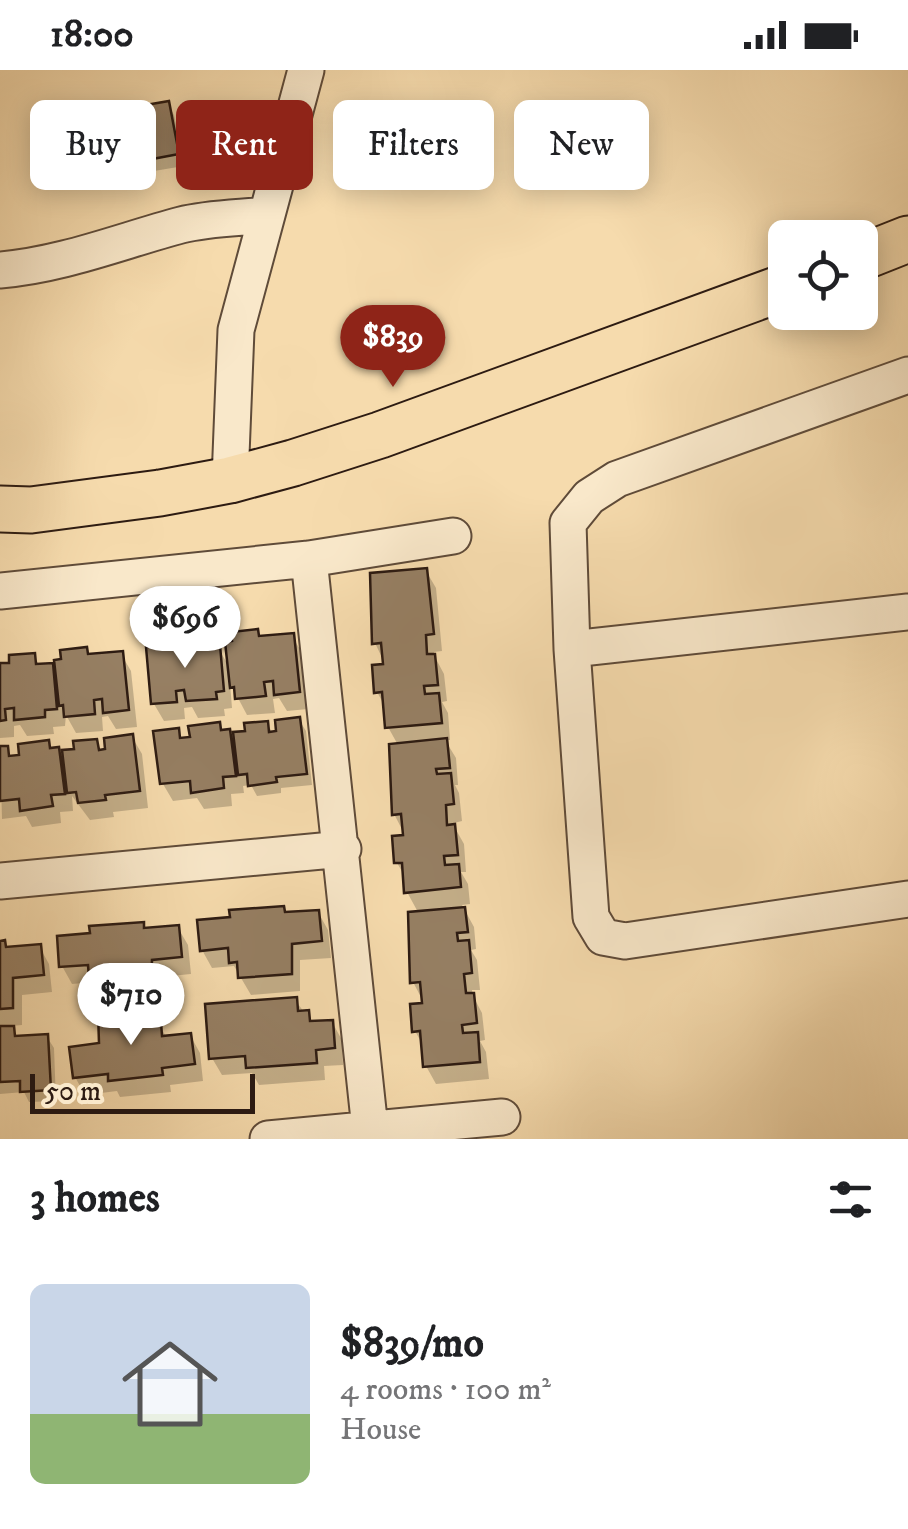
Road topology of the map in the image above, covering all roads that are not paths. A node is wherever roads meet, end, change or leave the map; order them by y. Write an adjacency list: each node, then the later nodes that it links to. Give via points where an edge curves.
1 (306, 70): 2 (street)
2 (266, 215): 5 (street, via 186,224); 8 (street, via 236,330)
3 (908, 240): 4 (main road)
4 (878, 251)
5 (0, 270)
6 (768, 293): 8 (main road, via 380,435)
7 (908, 375): 14 (street, via 617,479 589,497 568,523)
8 (230, 480): 9 (main road, via 50,508)
9 (0, 509)
10 (454, 536): 11 (street)
11 (309, 558): 12 (street); 15 (street)
12 (0, 591)
13 (908, 612): 14 (street)
14 (572, 648): 17 (street, via 591,917 603,937 624,941)
15 (342, 849): 16 (street); 19 (street)
16 (0, 881)
17 (908, 900)
18 (502, 1117): 19 (street)
19 (370, 1129): 20 (street)
20 (268, 1139)

